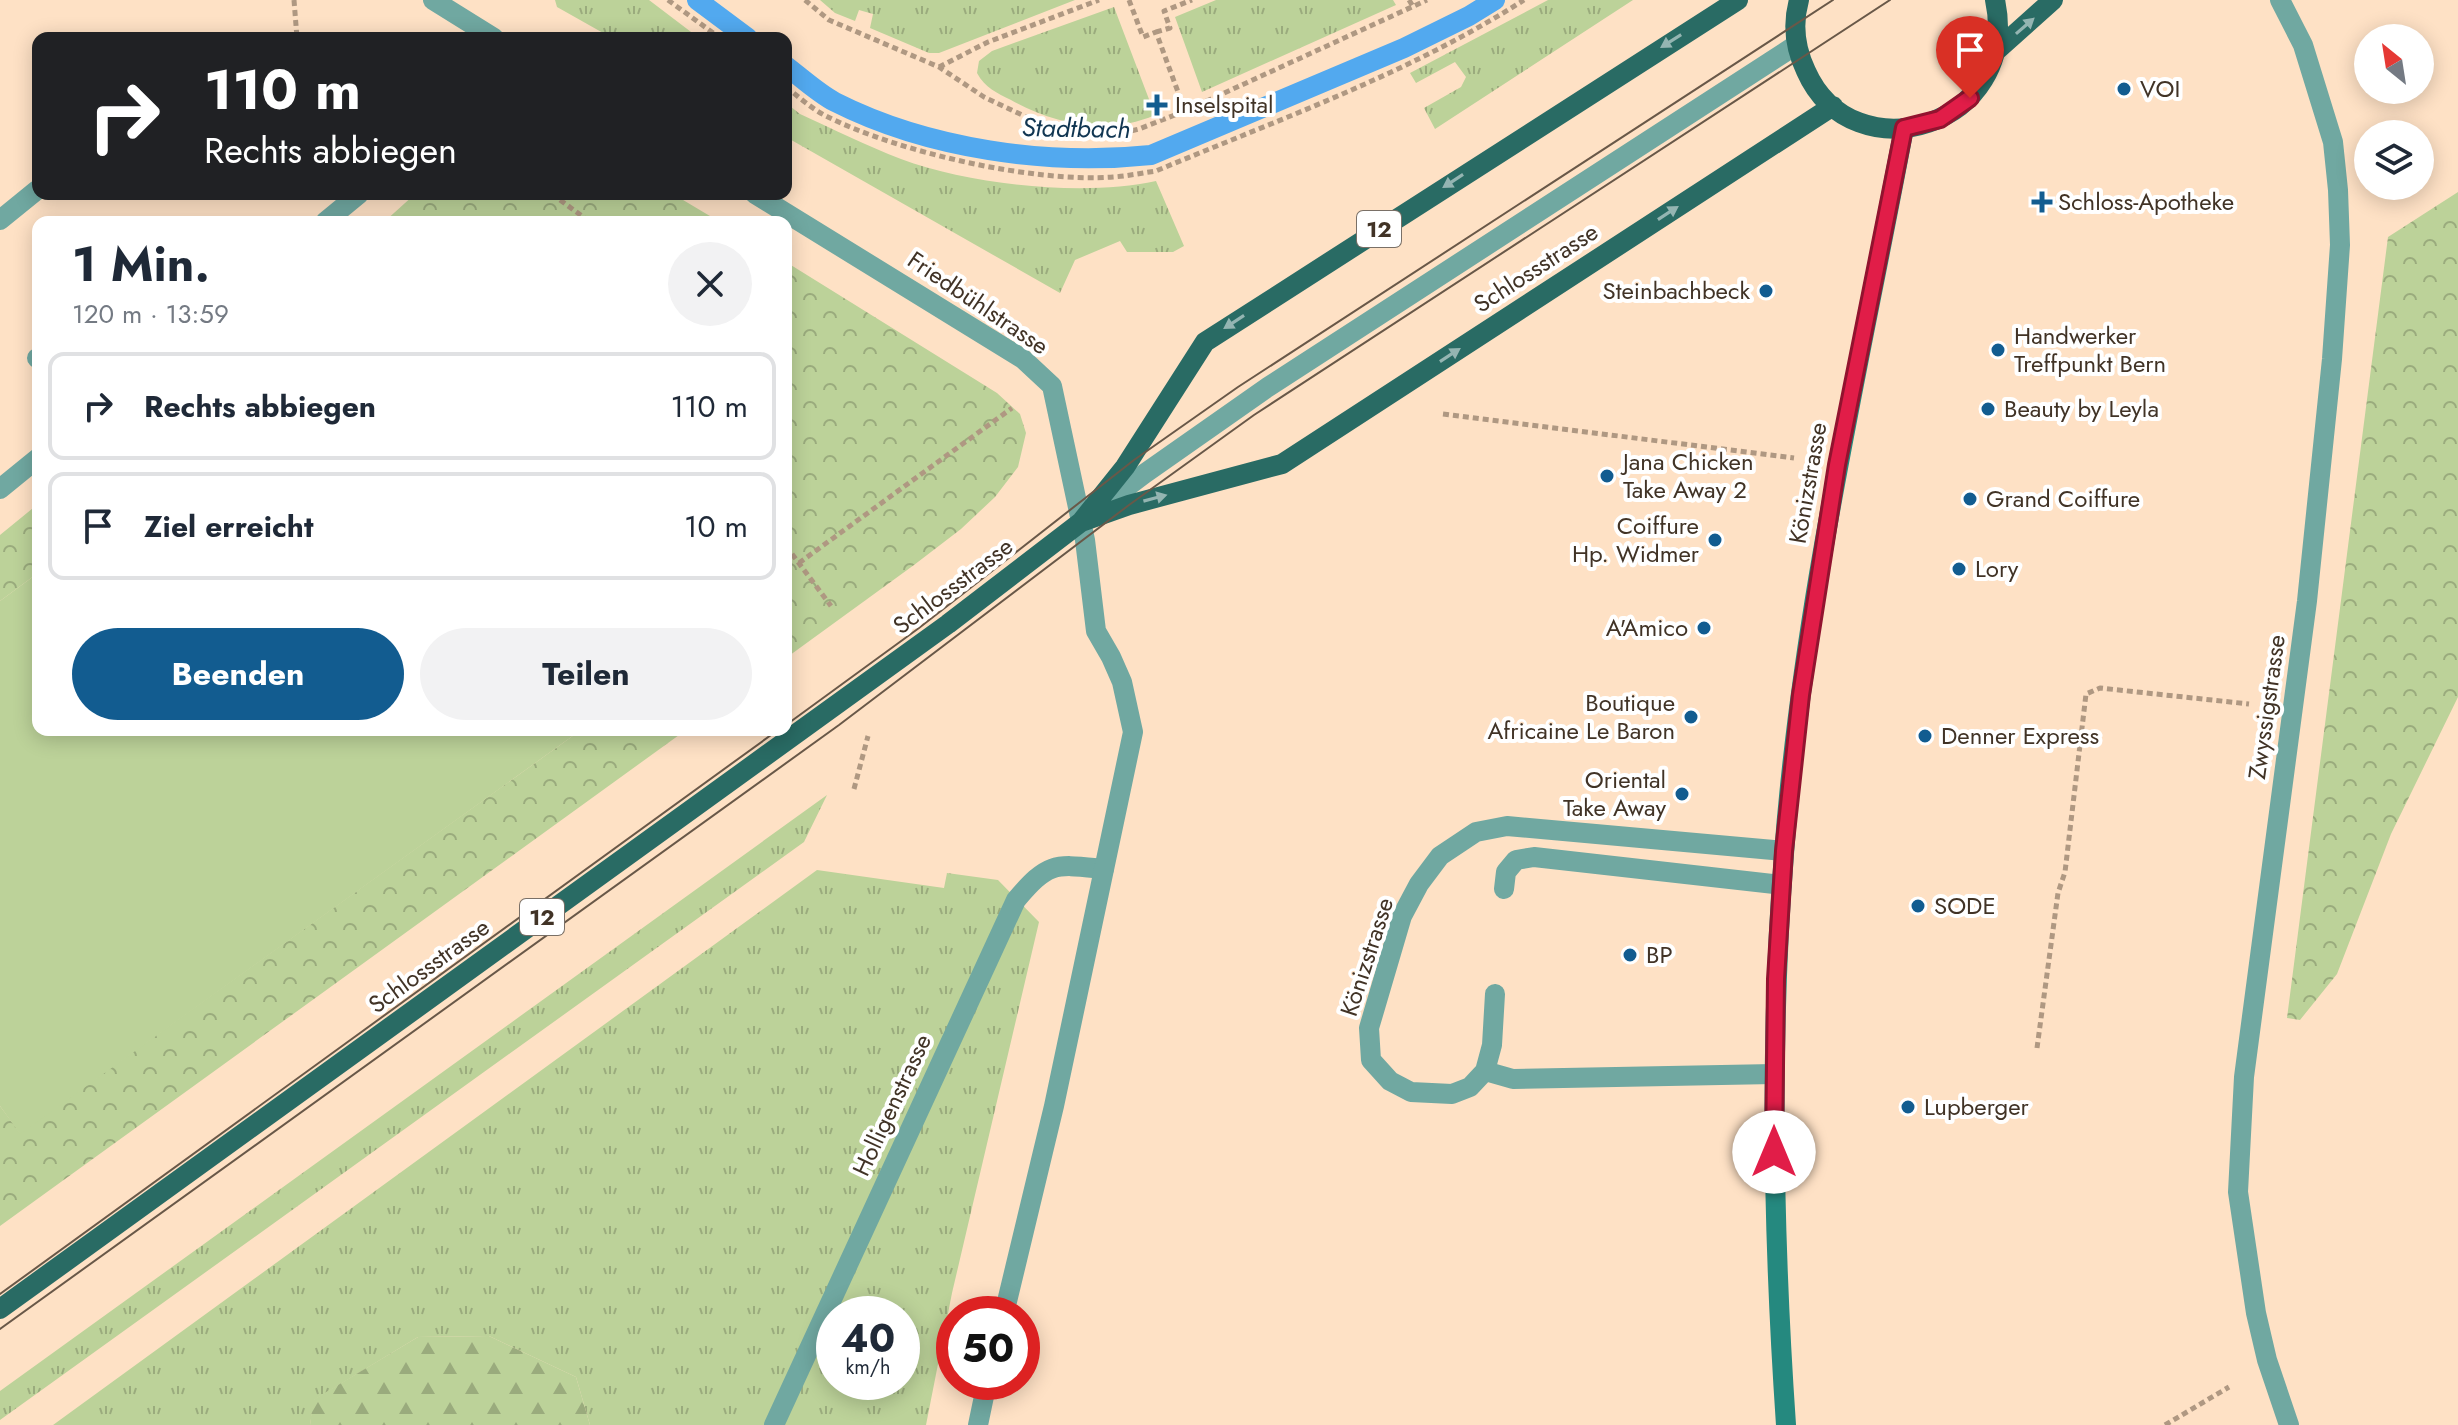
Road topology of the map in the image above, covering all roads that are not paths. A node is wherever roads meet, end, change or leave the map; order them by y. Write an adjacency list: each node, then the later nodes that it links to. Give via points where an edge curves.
1 (433, 0): 7 (street)
2 (1738, 0): 21 (main road, Schlossstrasse / 12, one-way to 21, via 1205,342 1125,467)
3 (1799, 0): 8 (main road)
4 (1995, 0): 9 (main road)
5 (2053, 0): 9 (main road, one-way to 5)
6 (2280, 0): 35 (street, Zwyssigstrasse, via 2303,45 2333,142 2340,245 2307,601 2244,1077 2238,1192 2256,1313)
7 (484, 32)
8 (1796, 45): 10 (main road, via 1809,79); 21 (street, via 1268,387)
9 (1996, 51): 11 (main road, via 1970,98 1940,119)
10 (1833, 106): 11 (main road, via 1874,126); 21 (main road, Schlossstrasse / 12, one-way to 10, via 1282,464)
11 (1904, 128): 22 (main road, Könizstrasse, via 1837,465 1801,695)
12 (32, 194): 18 (street)
13 (352, 200): 15 (street)
14 (765, 200): 16 (street, Friedbühlstrasse)
15 (332, 216)
16 (791, 216)
17 (792, 217): 21 (street, Friedbühlstrasse, via 1023,359 1052,386)
18 (0, 220)
19 (32, 463): 20 (street)
20 (0, 489)
21 (1081, 522): 23 (street, via 1096,631 1122,682 1133,732); 30 (main road, Schlossstrasse / 12)
22 (1784, 851): 24 (main road, Könizstrasse); 27 (street, Könizstrasse, via 1507,826 1476,832 1440,856 1402,916 1369,1028 1371,1060 1390,1081 1411,1092 1452,1094 1470,1087)
23 (1104, 869): 29 (street); 32 (street, Holligenstrasse, via 1060,864 1037,875 1016,900)
24 (1782, 885): 25 (street, via 1534,857 1516,860 1506,872); 28 (main road, Könizstrasse)
25 (1504, 889)
26 (1495, 994): 27 (street)
27 (1485, 1071): 28 (street, via 1513,1079)
28 (1774, 1074): 34 (main road, Könizstrasse)
29 (1008, 1296)
30 (0, 1309)
31 (983, 1400): 33 (street)
32 (774, 1425)
33 (978, 1425)
34 (1786, 1425)
35 (2289, 1425)

